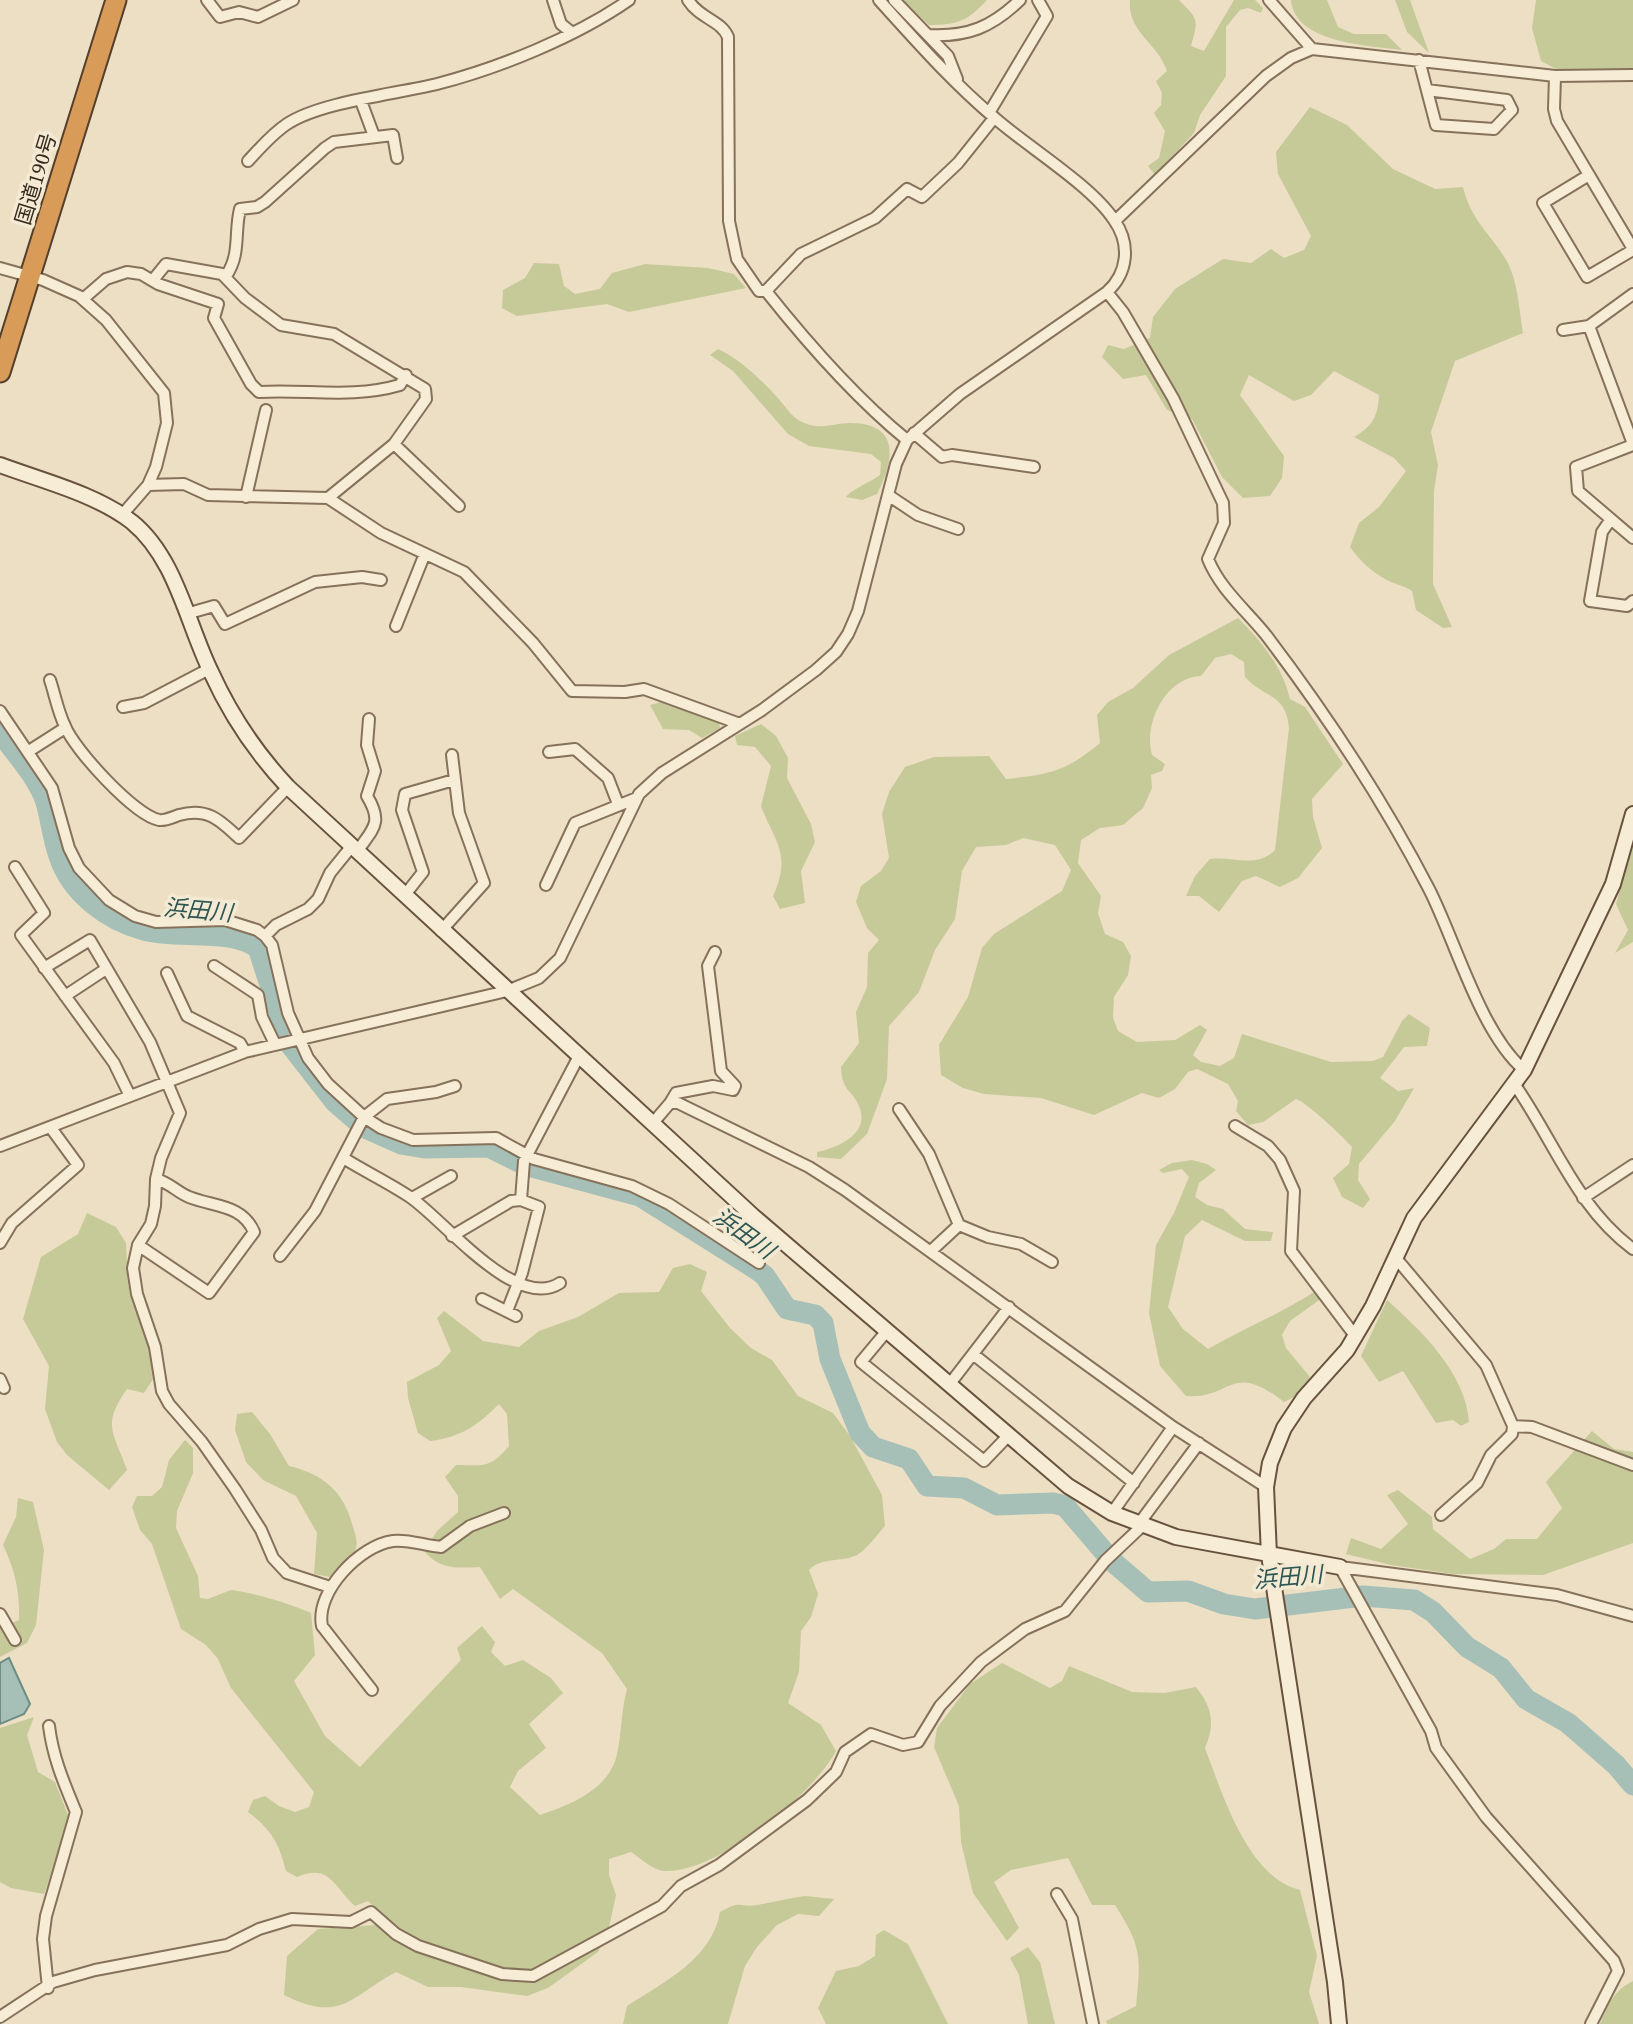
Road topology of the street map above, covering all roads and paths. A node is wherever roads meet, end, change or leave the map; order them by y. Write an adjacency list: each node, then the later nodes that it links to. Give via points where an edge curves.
1 (116, 0): 29 (highway, 国道190号)
2 (207, 0): 3 (street, via 220,17 239,12 258,17)
3 (293, 0)
4 (553, 0): 12 (street, via 561,24)
5 (629, 0): 12 (street)
6 (688, 0): 32 (street, via 698,15 725,29 728,37 729,221 737,259 759,291)
7 (879, 0): 18 (street)
8 (894, 0): 13 (street)
9 (1020, 0): 13 (street, via 1003,17 978,31)
10 (1038, 0): 21 (street, via 1047,16)
11 (1269, 0): 14 (street)
12 (571, 32): 20 (street, via 476,72)
13 (929, 35): 18 (street, via 948,56)
14 (1312, 49): 15 (street); 26 (street, via 1266,76)
15 (1419, 60): 17 (street); 19 (street)
16 (1633, 75): 17 (street)
17 (1555, 76): 25 (street, via 1558,121)
18 (958, 82): 21 (street)
19 (1427, 90): 19 (street, via 1436,125 1494,129 1512,110 1507,100)
20 (362, 101): 22 (street); 24 (street, via 316,110 288,123)
21 (992, 115): 26 (street); 32 (street, via 958,163 922,197 907,188 875,218 801,254)
22 (373, 136): 23 (street, via 393,135); 30 (street, via 334,142 265,202 240,209 238,249)
23 (397, 158)
24 (248, 161)
25 (1589, 175): 27 (street); 27 (street, via 1543,203 1587,278)
26 (1115, 221): 33 (street, via 1126,253 1119,282)
27 (1633, 250)
28 (0, 268): 29 (street)
29 (29, 276): 35 (street); 38 (highway, 国道190号)
30 (226, 276): 31 (street, via 166,264); 39 (street, via 245,298 281,325 334,334)
31 (153, 281): 35 (street, via 141,274 116,274); 39 (street, via 218,304 214,318 259,392 371,392 400,385)
32 (766, 291): 41 (street, via 790,324 875,413)
33 (1108, 292): 41 (street, via 960,394); 92 (street, via 1173,398 1223,503 1224,523 1209,559 1215,575 1265,635 1370,787 1428,888 1493,1032 1508,1057)
34 (1633, 294): 36 (street)
35 (83, 299): 46 (street, via 106,320 164,393 167,424)
36 (1589, 326): 37 (street); 43 (street)
37 (1563, 330)
38 (0, 372)
39 (406, 375): 42 (street, via 425,389 426,398)
40 (265, 410): 48 (street)
41 (910, 437): 45 (street, via 942,457); 47 (street, via 896,464)
42 (394, 444): 49 (street); 50 (street)
43 (1633, 445): 52 (street, via 1576,467 1578,491)
44 (0, 465): 51 (street)
45 (1034, 467)
46 (148, 485): 48 (street, via 184,484 208,495); 51 (street)
47 (888, 495): 53 (street, via 918,515); 65 (street, via 848,634 816,670)
48 (246, 497): 49 (street)
49 (328, 498): 55 (street)
50 (459, 506)
51 (122, 515): 58 (street, via 160,556)
52 (1611, 519): 54 (street); 57 (street, via 1602,532 1591,601 1627,606)
53 (958, 529)
54 (1633, 538)
55 (424, 555): 59 (street); 65 (street, via 450,564 474,581 572,691 644,689)
56 (381, 580): 58 (street, via 362,577 315,582 225,624 214,606)
57 (1633, 601)
58 (186, 614): 60 (street)
59 (396, 626)
60 (209, 669): 62 (street, via 144,704); 71 (street, via 237,724)
61 (50, 680): 66 (street)
62 (123, 707)
63 (0, 711): 67 (street)
64 (369, 719): 75 (street, via 367,745 375,771 367,796 375,829)
65 (740, 724): 72 (street, via 662,773)
66 (65, 728): 67 (street); 71 (street, via 119,791 160,820 204,812 217,817 239,838)
67 (29, 751): 80 (street, via 52,788 79,868 109,900 156,922 225,920)
68 (548, 752): 73 (street, via 575,749 608,778)
69 (453, 755): 70 (street)
70 (454, 780): 78 (street, via 405,794 402,810 423,872); 79 (street, via 459,813 484,883)
71 (288, 787): 75 (street)
72 (637, 798): 73 (street); 86 (street, via 560,958 539,978)
73 (618, 804): 77 (street, via 575,823)
74 (1633, 814): 92 (street, via 1613,884)
75 (354, 850): 78 (street); 80 (street, via 330,873 308,909)
76 (15, 867): 83 (street, via 44,913 21,935)
77 (546, 885)
78 (404, 896): 79 (street)
79 (441, 931): 86 (street)
80 (265, 936): 88 (street, via 272,945)
81 (715, 952): 97 (street, via 708,966 721,1071 735,1086 733,1090 713,1086 676,1093)
82 (214, 966): 89 (street, via 258,995 262,1017)
83 (44, 968): 84 (street, via 90,940); 87 (street)
84 (106, 969): 87 (street); 93 (street)
85 (167, 973): 90 (street, via 187,1016 240,1043)
86 (507, 991): 88 (street); 91 (street)
87 (65, 996): 96 (street, via 114,1063)
88 (298, 1039): 89 (street); 99 (street, via 308,1058)
89 (277, 1044): 90 (street)
90 (245, 1052): 93 (street)
91 (579, 1056): 100 (street); 105 (street)
92 (1524, 1070): 94 (street)
93 (168, 1081): 96 (street); 108 (street, via 180,1113)
94 (1515, 1085): 110 (street); 119 (street, via 1427,1200)
95 (455, 1086): 99 (street, via 387,1099)
96 (130, 1096): 102 (street)
97 (670, 1103): 100 (street); 117 (street, via 809,1167)
98 (899, 1109): 112 (street, via 929,1154)
99 (361, 1122): 104 (street); 105 (street, via 401,1137 438,1141 496,1138)
100 (652, 1124): 126 (street)
101 (1235, 1126): 127 (street, via 1268,1146 1280,1160 1294,1191 1291,1251)
102 (51, 1128): 103 (street); 114 (street, via 78,1165 12,1223)
103 (0, 1146)
104 (345, 1159): 109 (street); 118 (street, via 315,1212)
105 (524, 1162): 111 (street); 121 (street, via 650,1193)
106 (1633, 1165): 110 (street)
107 (451, 1176): 109 (street)
108 (156, 1179): 115 (street, via 155,1206); 115 (street, via 248,1218 254,1232 209,1293)
109 (412, 1198): 113 (street)
110 (1583, 1198): 116 (street, via 1609,1232)
111 (521, 1200): 113 (street, via 511,1201); 122 (street, via 539,1208)
112 (959, 1225): 117 (street); 120 (street, via 1021,1244)
113 (452, 1236): 122 (street)
114 (0, 1243)
115 (138, 1245): 143 (street, via 133,1268 136,1294 169,1404 235,1489 273,1558 287,1573)
116 (1633, 1249)
117 (930, 1251): 125 (street)
118 (280, 1256)
119 (1395, 1257): 127 (street); 130 (street, via 1486,1365)
120 (1052, 1262)
121 (759, 1263)
122 (518, 1282): 123 (street, via 539,1291); 124 (street, via 511,1313)
123 (560, 1283)
124 (482, 1299)
125 (1009, 1307): 128 (street); 131 (street)
126 (886, 1332): 129 (street); 132 (street, via 861,1362 984,1461)
127 (1356, 1337): 136 (street, via 1292,1413 1276,1445)
128 (973, 1354): 129 (street); 135 (street)
129 (949, 1385): 132 (street)
130 (1513, 1426): 134 (street, via 1532,1427); 139 (street, via 1477,1483)
131 (1173, 1427): 133 (street); 135 (street)
132 (1008, 1436): 138 (street, via 1068,1486)
133 (1199, 1443): 136 (street); 140 (street)
134 (1633, 1465)
135 (1134, 1483): 138 (street)
136 (1266, 1487): 141 (street)
137 (504, 1513): 143 (street, via 470,1526 441,1547 395,1540 382,1544 352,1563)
138 (1112, 1513): 140 (street)
139 (1441, 1515)
140 (1140, 1526): 141 (street); 150 (street, via 1065,1611 1026,1629 981,1662 940,1706 918,1742 903,1745 871,1734 860,1740 807,1800 719,1865 681,1886 662,1906 533,1976 502,1974 418,1945 396,1934 371,1912 351,1922 292,1919 227,1945 95,1970 53,1982)
141 (1269, 1555): 142 (street); 153 (street)
142 (1340, 1567): 145 (street, via 1557,1595); 154 (street, via 1431,1731 1436,1748 1486,1817 1614,1961 1618,1971)
143 (330, 1587): 147 (street, via 322,1626)
144 (0, 1614): 146 (street)
145 (1633, 1616)
146 (15, 1640)
147 (372, 1690)
148 (49, 1726): 150 (street, via 57,1766 76,1812 46,1916 43,1939)
149 (1057, 1894): 152 (street, via 1072,1919)
150 (48, 1988): 151 (street)
151 (0, 2017)
152 (1093, 2024)
153 (1339, 2024)
154 (1591, 2024)

